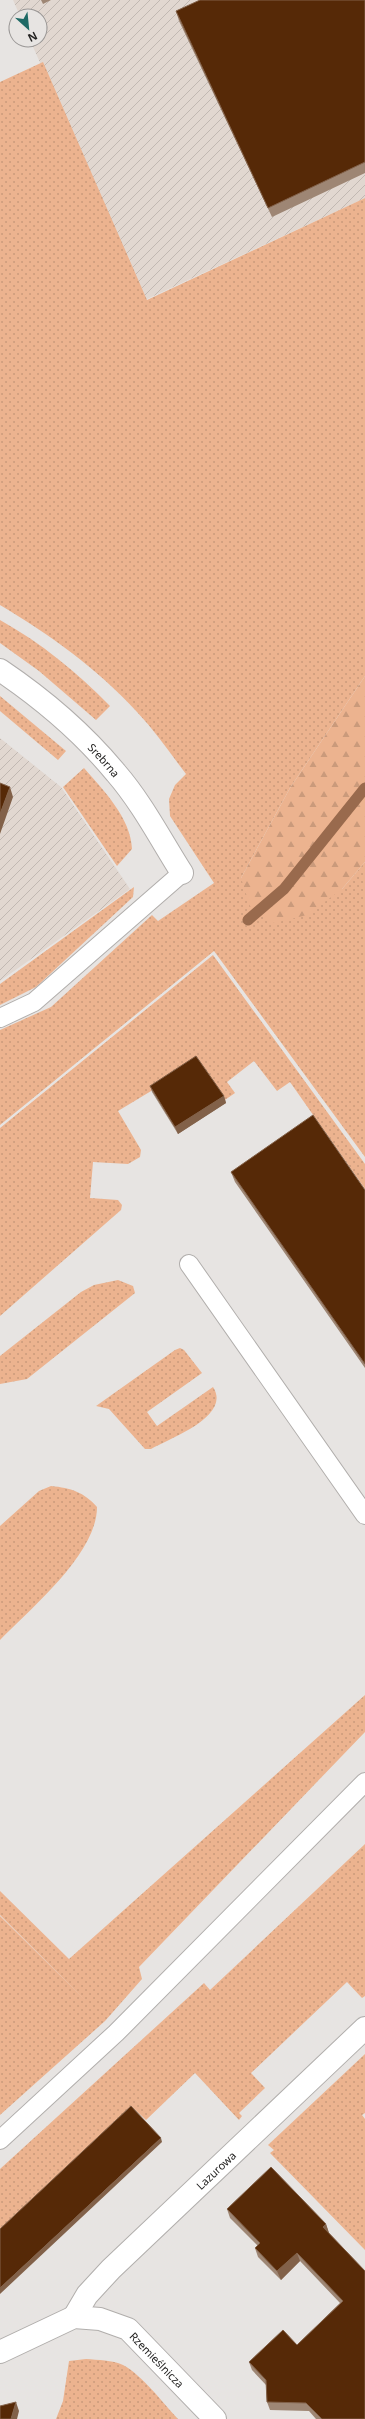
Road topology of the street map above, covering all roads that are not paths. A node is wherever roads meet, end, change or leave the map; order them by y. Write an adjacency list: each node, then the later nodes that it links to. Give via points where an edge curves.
1 (0, 670): 2 (street, Srebrna, via 56,712 94,748 132,793)
2 (182, 873): 3 (lane, via 34,1002)
3 (0, 1018)
4 (189, 1264): 5 (lane)
5 (365, 1515)
6 (365, 1782): 8 (lane, via 116,2033)
7 (365, 2028): 9 (street, Lazurowa, via 110,2269 87,2294)
8 (0, 2140)
9 (74, 2318): 10 (street, Rzemieślnicza); 11 (street, Rzemieślnicza, via 100,2318 128,2329)
10 (0, 2352)
11 (215, 2419)

